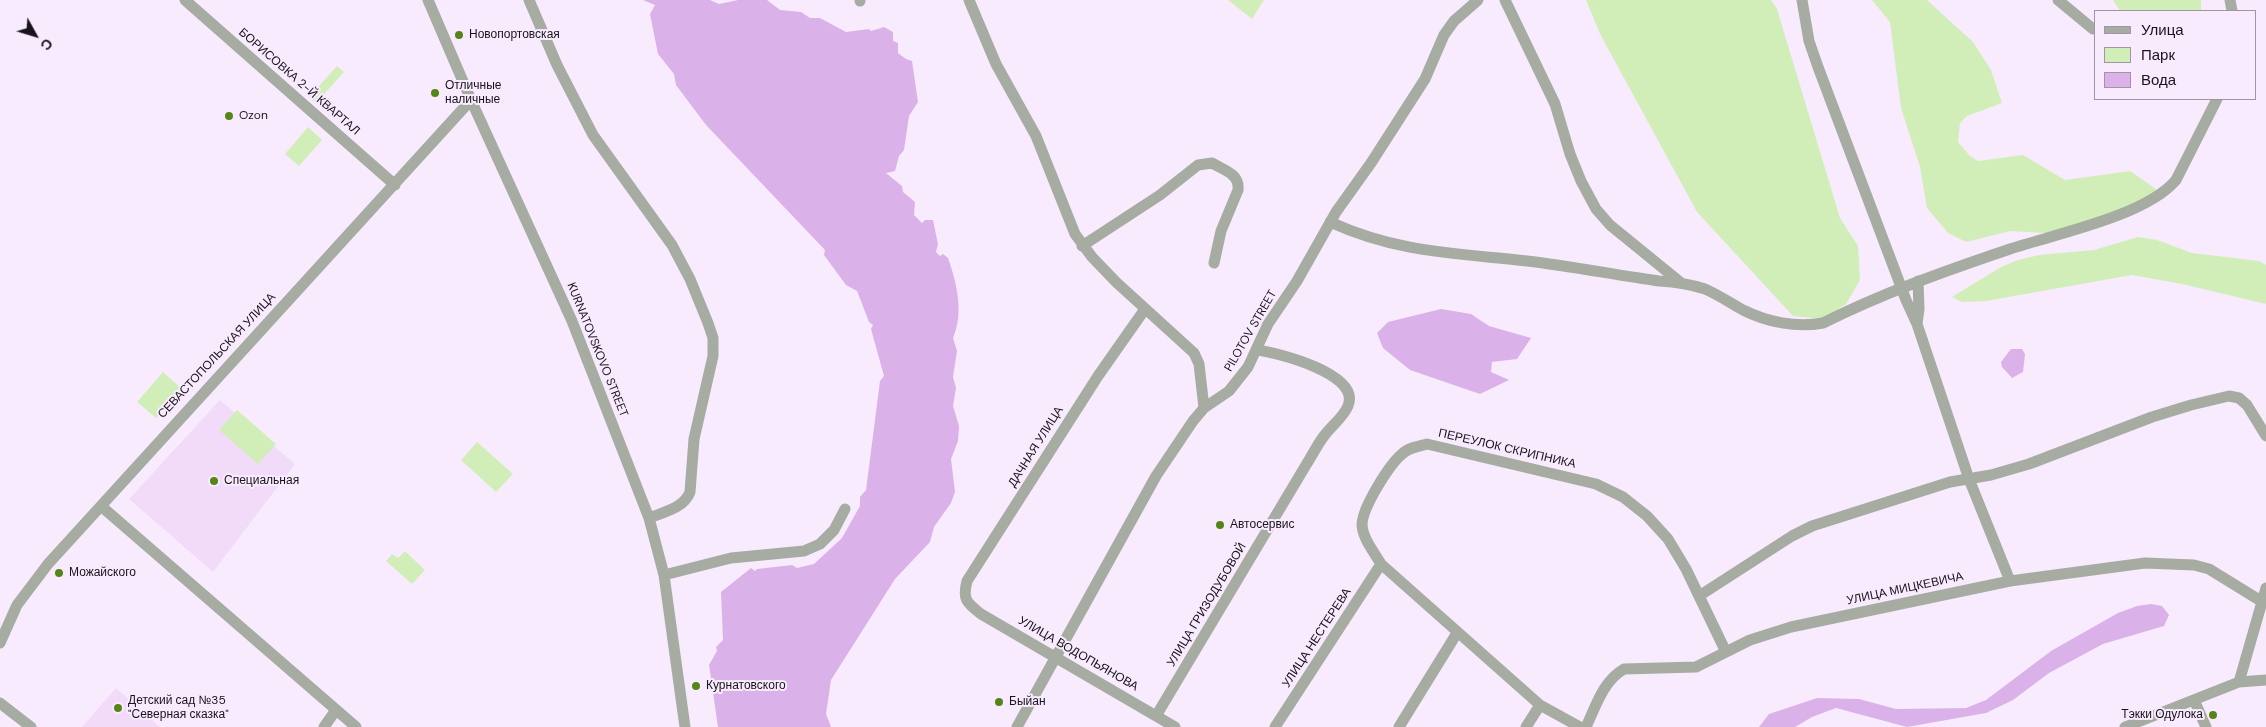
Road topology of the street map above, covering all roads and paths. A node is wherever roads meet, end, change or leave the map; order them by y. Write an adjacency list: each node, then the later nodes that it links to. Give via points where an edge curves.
1 (185, 0): 12 (street, БОРИСОВКА 2-Й КВАРТАЛ)
2 (428, 0): 10 (street, KURNATOVSKOVO STREET)
3 (528, 0): 27 (street, via 593,134 672,245 690,279 713,338 713,356 694,439 687,499 681,505)
4 (969, 0): 14 (street, via 996,64 1036,136)
5 (1478, 0): 13 (street, PILOTOV STREET, via 1454,20 1444,35 1425,79)
6 (1505, 0): 17 (street, via 1555,104 1577,172 1596,208 1610,225)
7 (1802, 0): 18 (street, via 1818,67)
8 (2058, 0): 9 (street)
9 (2093, 29)
10 (471, 100): 12 (street, СЕВАСТОПОЛЬСКАЯ УЛИЦА); 27 (street, KURNATOVSKOVO STREET, via 572,321)
11 (2217, 100): 16 (street, via 2176,180 2167,191 2122,214)
12 (395, 184): 25 (street, СЕВАСТОПОЛЬСКАЯ УЛИЦА)
13 (1330, 222): 17 (street, via 1362,236 1407,248); 21 (street, PILOTOV STREET, via 1268,324)
14 (1082, 246): 15 (street, via 1160,195 1198,165 1212,162 1239,182 1217,243); 19 (street)
15 (1214, 263)
16 (1918, 281): 18 (street); 20 (street)
17 (1680, 282): 18 (street, via 1707,290 1755,315 1811,326 1823,324)
18 (1901, 287): 20 (street)
19 (1145, 309): 22 (street, via 1194,353 1199,364); 34 (street, ДАЧНАЯ УЛИЦА, via 1098,376 967,581 964,593)
20 (1917, 324): 24 (street)
21 (1257, 350): 22 (street, PILOTOV STREET, via 1238,381); 45 (street, УЛИЦА ГРИЗОДУБОВОЙ, via 1274,352 1304,363 1344,383 1349,393 1348,406 1324,436)
22 (1204, 408): 38 (street, PILOTOV STREET, via 1156,476)
23 (2266, 436): 24 (street, via 2247,405 2240,398 2229,396 2152,417 2029,464)
24 (1969, 479): 30 (street); 32 (street, via 1812,526)
25 (101, 506): 36 (street, СЕВАСТОПОЛЬСКАЯ УЛИЦА, via 26,591); 44 (street)
26 (845, 509): 29 (street, via 834,530 820,544 804,551 730,558)
27 (649, 518): 29 (street, KURNATOVSKOVO STREET)
28 (1381, 564): 32 (street, ПЕРЕУЛОК СКРИПНИКА, via 1366,540 1362,526 1369,501 1402,454 1427,444 1596,484 1623,497 1668,539); 35 (street, ПЕРЕУЛОК СКРИПНИКА); 52 (street, УЛИЦА НЕСТЕРЕВА)
29 (664, 575): 49 (street, KURNATOVSKOVO STREET)
30 (2010, 581): 33 (street, УЛИЦА МИЦКЕВИЧА, via 2145,563 2194,565 2225,577); 37 (street, УЛИЦА МИЦКЕВИЧА, via 1791,627)
31 (2266, 588): 33 (street)
32 (1699, 596): 37 (street, ПЕРЕУЛОК СКРИПНИКА)
33 (2261, 601): 40 (street)
34 (968, 604): 38 (street, УЛИЦА ВОДОПЬЯНОВА)
35 (1457, 633): 43 (street, ПЕРЕУЛОК СКРИПНИКА); 53 (street)
36 (0, 643)
37 (1725, 650): 56 (street, УЛИЦА МИЦКЕВИЧА, via 1696,667 1624,669 1614,675 1606,686)
38 (1057, 657): 45 (street, УЛИЦА ВОДОПЬЯНОВА); 50 (street, PILOTOV STREET)
39 (2266, 680): 40 (street)
40 (2239, 682): 41 (street)
41 (2194, 700): 57 (street); 58 (street)
42 (0, 703): 46 (street)
43 (1540, 705): 54 (street); 55 (street, ПЕРЕУЛОК СКРИПНИКА)
44 (336, 710): 47 (street); 48 (street)
45 (1156, 716): 51 (street, УЛИЦА ВОДОПЬЯНОВА)
46 (31, 727)
47 (324, 727)
48 (356, 727)
49 (685, 727)
50 (1017, 727)
51 (1175, 727)
52 (1275, 727)
53 (1399, 727)
54 (1526, 727)
55 (1580, 727)
56 (1586, 727)
57 (2125, 727)
58 (2206, 727)

